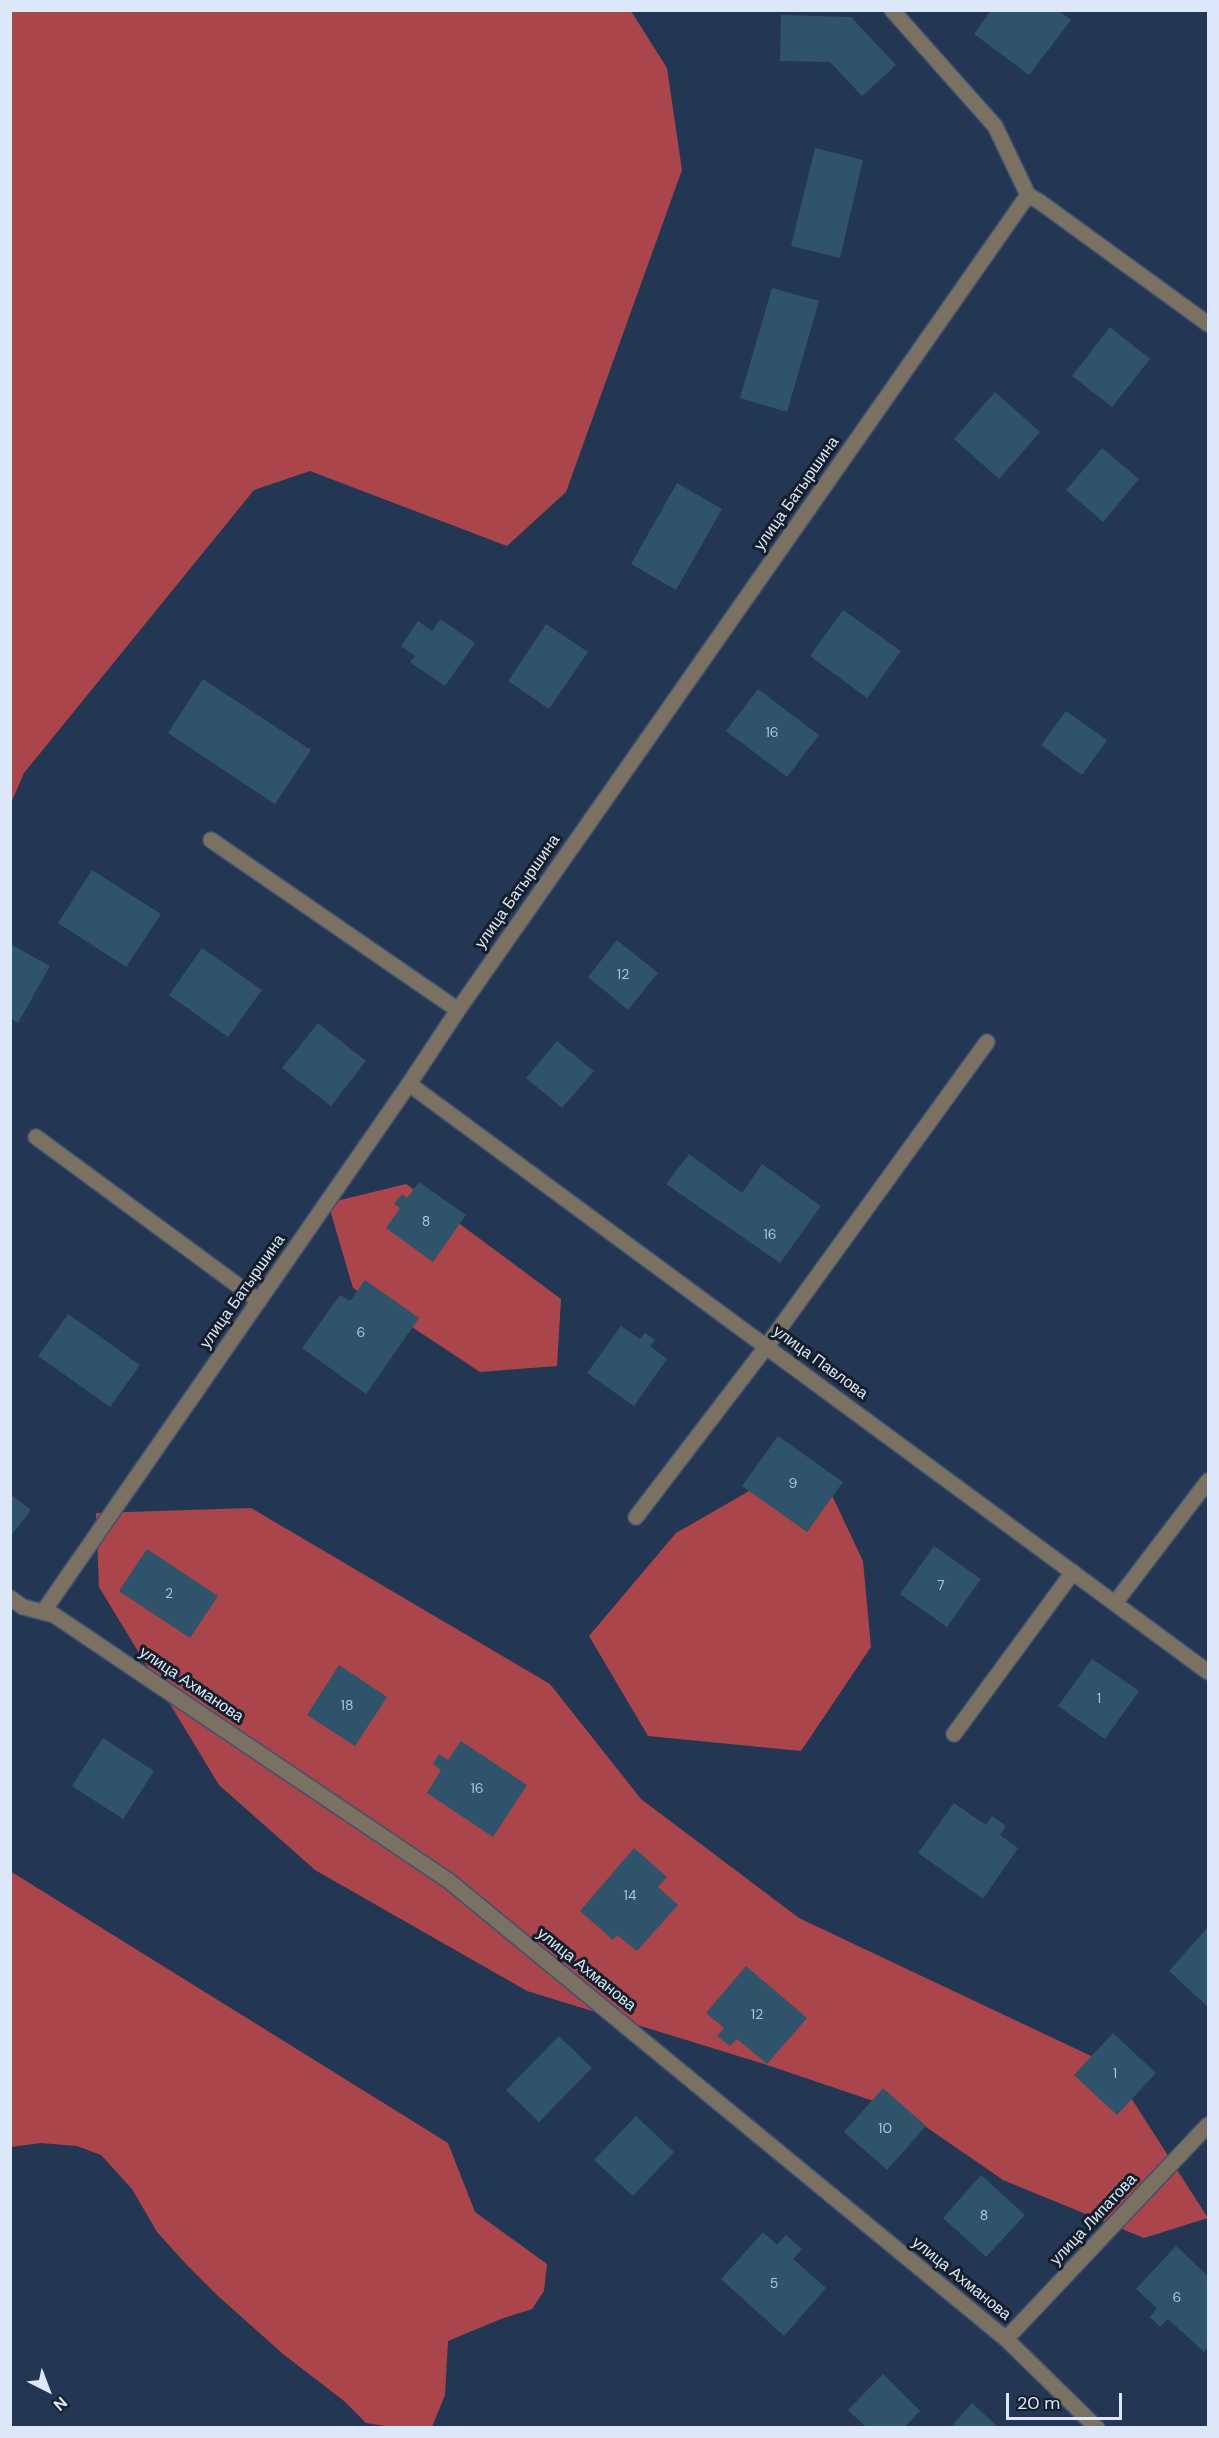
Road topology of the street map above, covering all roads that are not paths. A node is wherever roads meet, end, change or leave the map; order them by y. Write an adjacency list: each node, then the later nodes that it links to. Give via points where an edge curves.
1 (892, 10): 2 (street, via 995,126)
2 (1028, 195): 3 (street); 5 (street, улица Батыршина)
3 (1209, 324)
4 (211, 840): 5 (street)
5 (458, 1010): 7 (street, улица Батыршина)
6 (987, 1042): 10 (street)
7 (410, 1084): 9 (street, улица Батыршина); 10 (street, улица Павлова)
8 (36, 1137): 9 (street)
9 (259, 1301): 16 (street, улица Батыршина)
10 (766, 1347): 12 (street); 13 (street, улица Павлова)
11 (1209, 1481): 15 (street)
12 (636, 1517)
13 (1072, 1572): 15 (street, улица Павлова); 18 (street)
14 (10, 1598): 16 (street, улица Ахманова, via 23,1607)
15 (1115, 1603): 17 (street, улица Павлова)
16 (43, 1612): 20 (street, улица Ахманова, via 54,1615 449,1881)
17 (1209, 1671)
18 (954, 1734)
19 (1209, 2125): 20 (street, улица Липатова)
20 (1006, 2339): 21 (street, улица Ахманова)
21 (1097, 2427)

